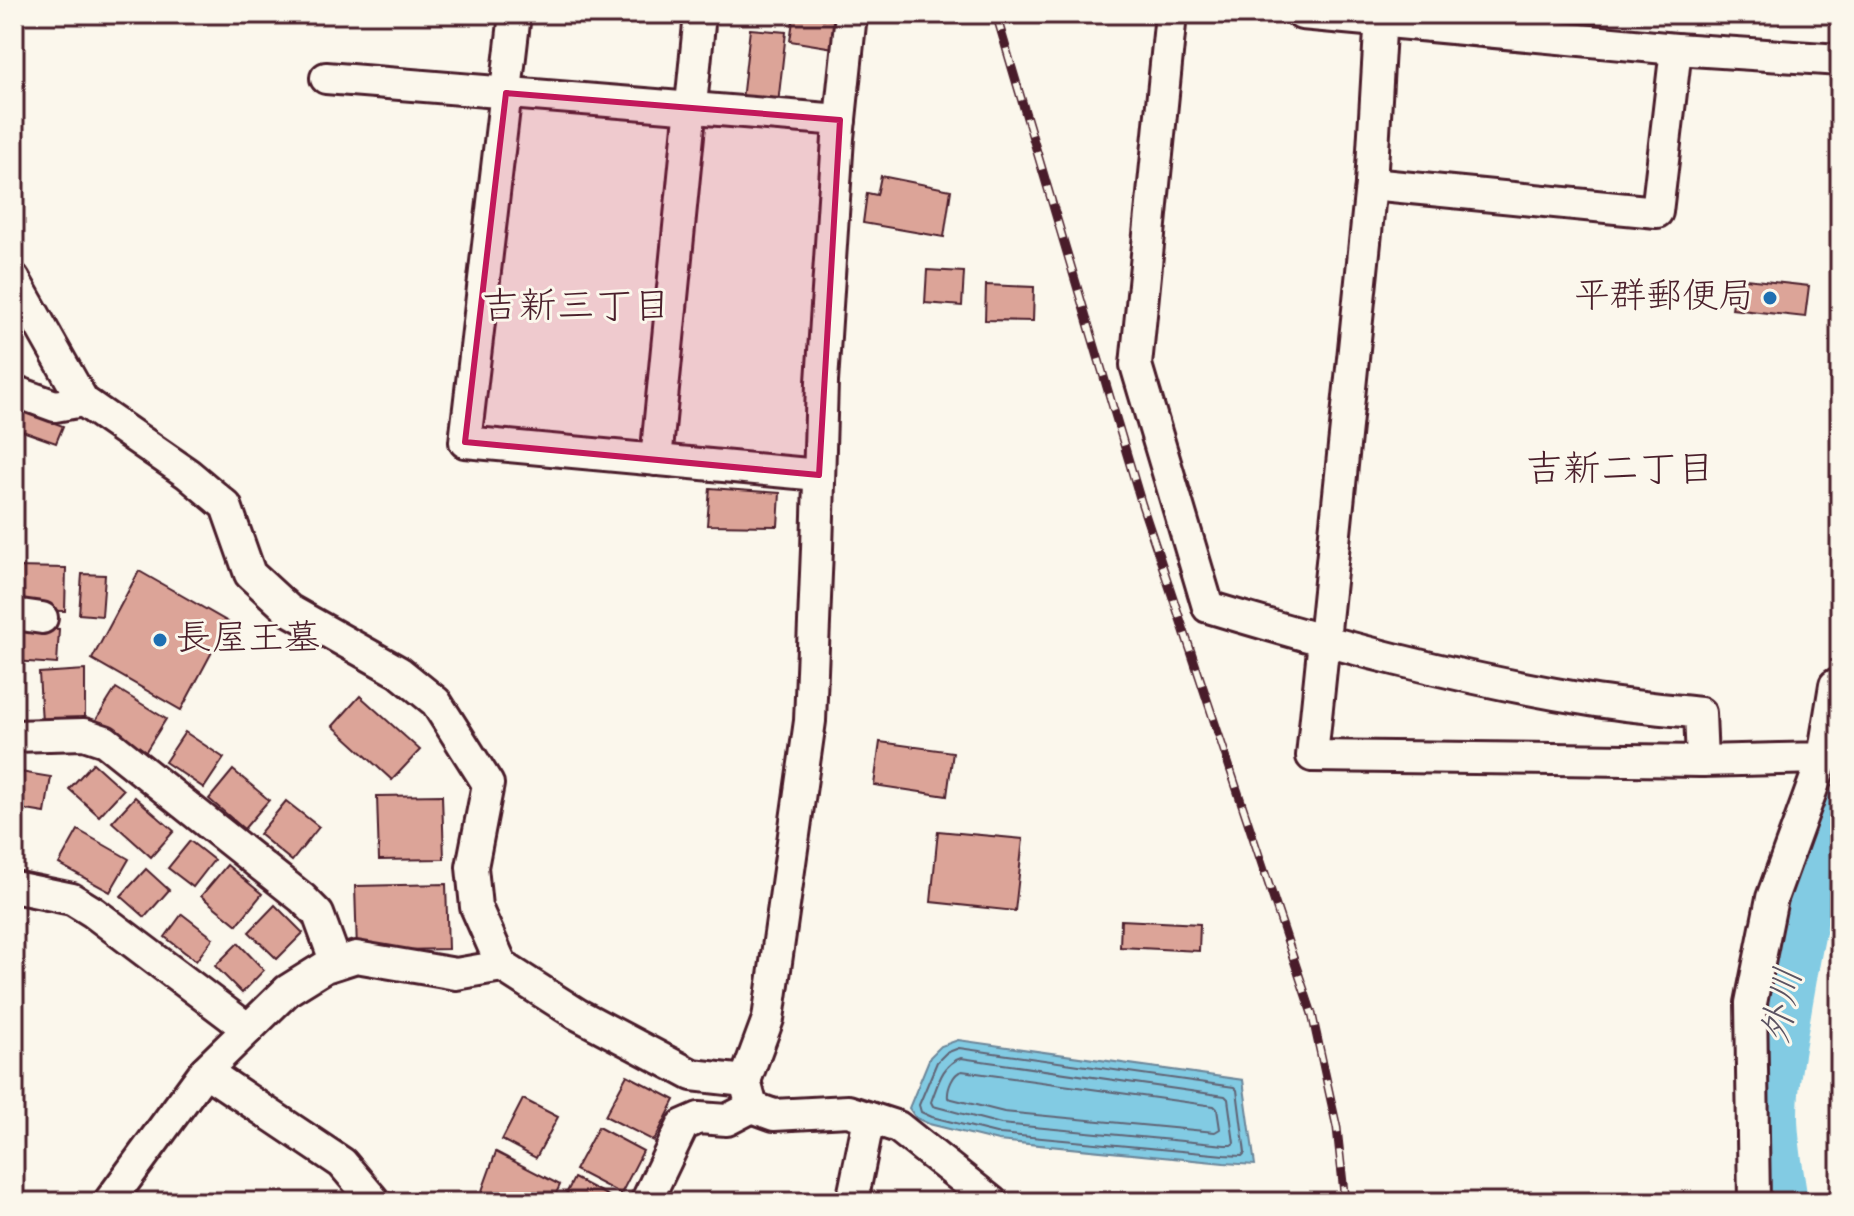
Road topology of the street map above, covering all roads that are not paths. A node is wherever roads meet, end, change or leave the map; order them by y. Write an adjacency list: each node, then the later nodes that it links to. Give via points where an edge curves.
1 (515, 14): 10 (street)
2 (700, 14): 11 (street)
3 (851, 14): 12 (street)
4 (1171, 14): 19 (street, via 1136,365 1208,607)
5 (1302, 14): 6 (street)
6 (1381, 18): 7 (street); 13 (street)
7 (1676, 49): 8 (street); 13 (street, via 1657,212)
8 (1840, 60)
9 (326, 78): 10 (street)
10 (506, 93): 11 (street); 17 (street, via 465,442)
11 (691, 108): 12 (street); 17 (street)
12 (840, 120): 18 (street)
13 (1371, 184): 19 (street)
14 (14, 279): 16 (street)
15 (14, 391): 16 (street, via 55,406)
16 (83, 401): 26 (street, via 226,506 250,574 289,610 399,672 436,702 488,784 472,867 476,907)
17 (656, 460): 18 (street)
18 (819, 475): 29 (street, via 810,721 768,1019)
19 (1323, 642): 23 (street, via 1577,698 1700,713); 23 (street, via 1312,756)
20 (1840, 682): 22 (street, via 1835,685)
21 (14, 736): 25 (street, via 84,734 105,741 302,898 318,914)
22 (1823, 758): 23 (street); 36 (street, via 1772,898 1751,1003)
23 (1702, 761)
24 (14, 887): 27 (street, via 72,899)
25 (336, 963): 26 (street, via 356,957 456,974); 27 (street, via 288,990)
26 (502, 966): 29 (street, via 577,1014 692,1075)
27 (248, 1029): 28 (street)
28 (205, 1071): 31 (street); 32 (street, via 342,1163)
29 (748, 1094): 30 (street, via 774,1115 848,1111); 33 (street, via 727,1120 699,1118 683,1125)
30 (869, 1118): 34 (street); 35 (street, via 898,1127)
31 (109, 1202)
32 (375, 1202)
33 (646, 1202)
34 (852, 1202)
35 (992, 1202)
36 (1754, 1202)

